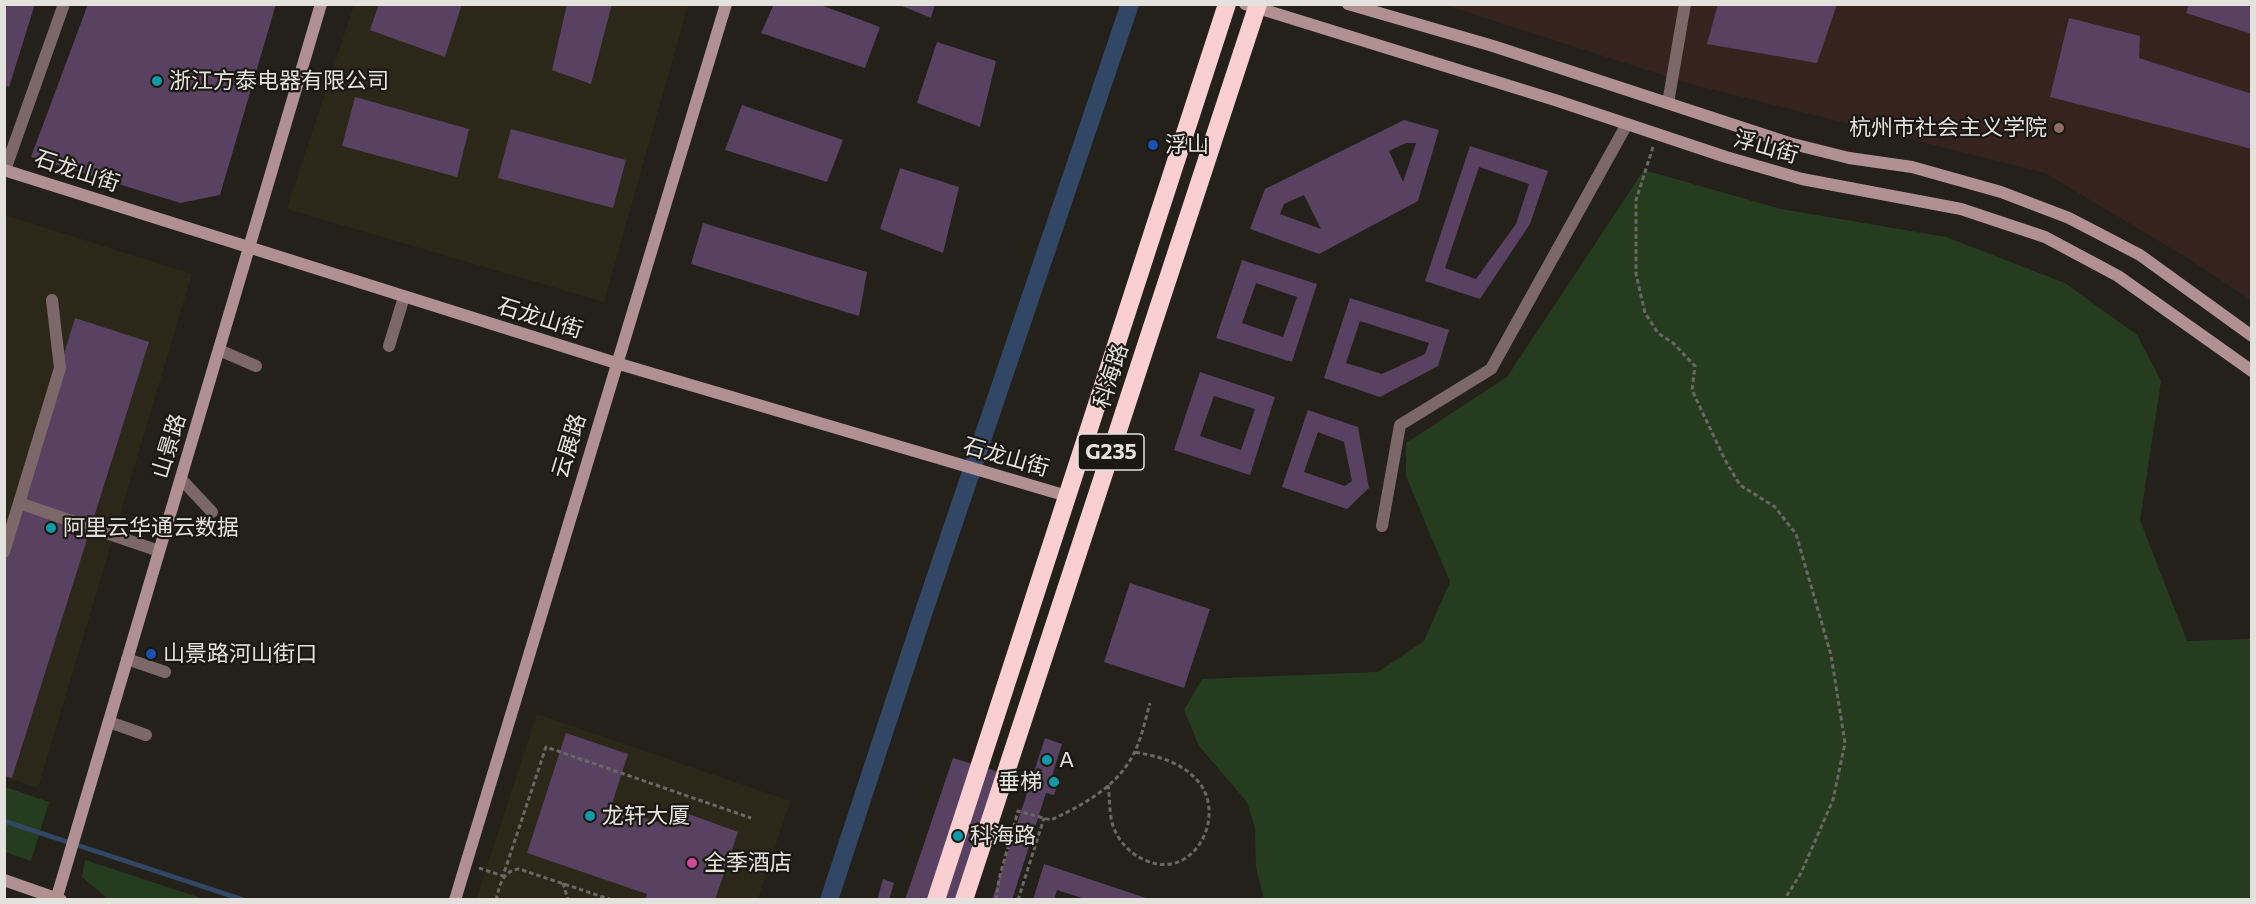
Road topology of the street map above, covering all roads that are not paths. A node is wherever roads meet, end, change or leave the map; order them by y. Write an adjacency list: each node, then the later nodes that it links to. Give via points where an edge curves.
1 (64, 4): 10 (street)
2 (321, 4): 11 (street, 山景路)
3 (726, 4): 17 (street, 云展路)
4 (1227, 4): 21 (highway, 科海路 / G235)
5 (1348, 4): 8 (street, 浮山街, via 1493,46)
6 (1684, 4): 8 (street)
7 (1253, 6): 9 (street, 浮山街); 35 (highway, 科海路 / G235)
8 (1668, 104): 14 (street, 浮山街, via 1790,143 1849,158 1912,167 2001,192 2069,218 2140,255)
9 (1627, 124): 19 (street, 浮山街, via 1802,179 1961,209 2046,237 2118,276); 24 (street, via 1491,369 1400,425)
10 (5, 170): 11 (street, 石龙山街)
11 (249, 248): 12 (street, 石龙山街); 16 (street, 山景路)
12 (404, 297): 15 (street); 17 (street, 石龙山街)
13 (52, 300): 22 (street, via 60,368)
14 (2252, 336)
15 (388, 346)
16 (219, 350): 18 (street); 20 (street, 山景路)
17 (616, 363): 21 (street, 石龙山街); 33 (street, 云展路)
18 (256, 366)
19 (2252, 371)
20 (181, 479): 23 (street); 25 (street, 山景路)
21 (1067, 496): 34 (highway, 科海路 / G235)
22 (20, 503): 25 (street); 26 (street)
23 (212, 512)
24 (1382, 526)
25 (159, 551): 27 (street, 山景路)
26 (4, 552)
27 (127, 659): 28 (street); 29 (street, 山景路)
28 (165, 672)
29 (109, 722): 30 (street); 32 (street, 山景路)
30 (146, 735)
31 (4, 880): 32 (street)
32 (58, 899)
33 (455, 900)
34 (936, 900)
35 (964, 900)

